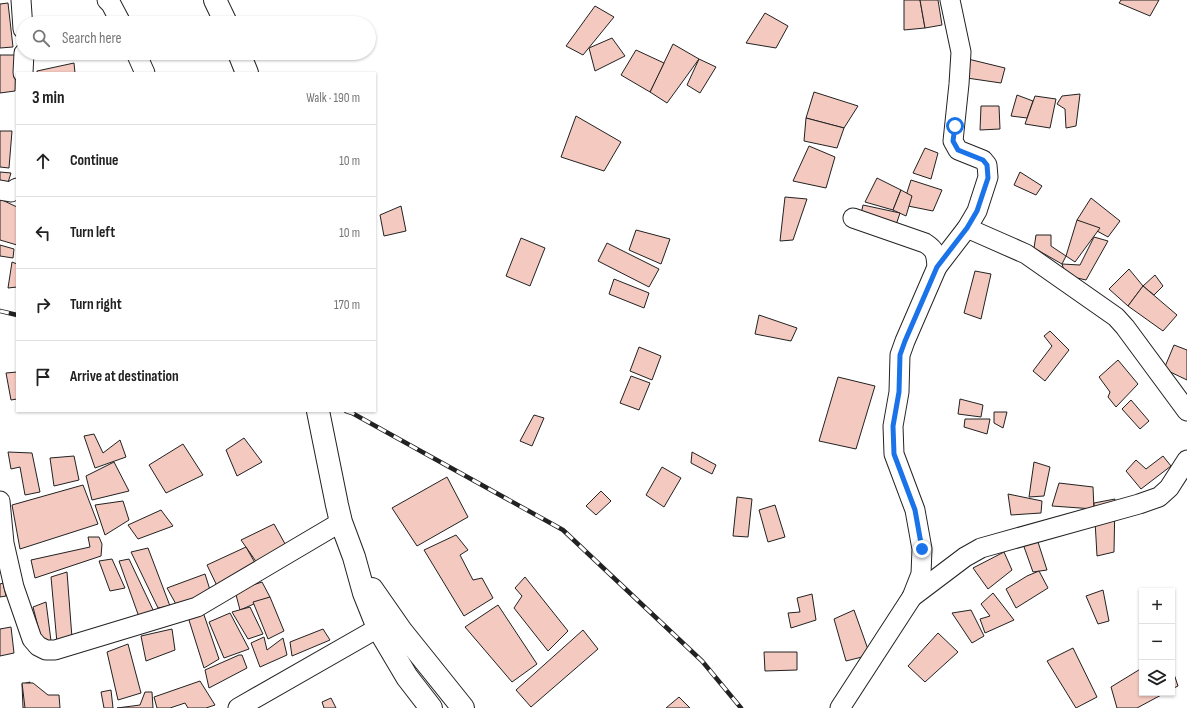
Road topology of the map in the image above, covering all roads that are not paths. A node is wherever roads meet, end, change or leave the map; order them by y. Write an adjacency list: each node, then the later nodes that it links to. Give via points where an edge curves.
1 (21, 0): 5 (street)
2 (107, 0): 6 (street)
3 (215, 0): 7 (main road)
4 (950, 0): 17 (street, via 961,52 953,141 958,150 983,160 987,165 988,178 977,211)
5 (22, 16)
6 (117, 16)
7 (223, 16)
8 (24, 60): 11 (street)
9 (140, 60): 12 (street)
10 (242, 60): 13 (main road)
11 (23, 72)
12 (146, 72)
13 (247, 72)
14 (16, 189): 15 (street, via 11,192)
15 (0, 190)
16 (853, 218): 18 (street, via 925,243 933,248)
17 (967, 228): 18 (street); 19 (street, via 1026,254 1116,317)
18 (937, 267): 25 (street, via 900,355 899,392 893,426 894,454 915,510 922,549 921,574)
19 (1187, 411)
20 (319, 416): 23 (main road)
21 (1187, 460): 25 (street, via 1169,488 1159,497 981,548 964,557)
22 (0, 501): 23 (street, via 4,543 14,587 32,639 46,650 55,650 198,607)
23 (341, 522): 24 (main road)
24 (354, 557): 26 (main road, via 364,593); 31 (main road, via 402,632)
25 (912, 597): 32 (street)
26 (378, 628): 27 (main road); 28 (street)
27 (407, 677): 29 (street); 30 (main road)
28 (238, 708)
29 (416, 708)
30 (431, 708)
31 (463, 708)
32 (840, 708)

